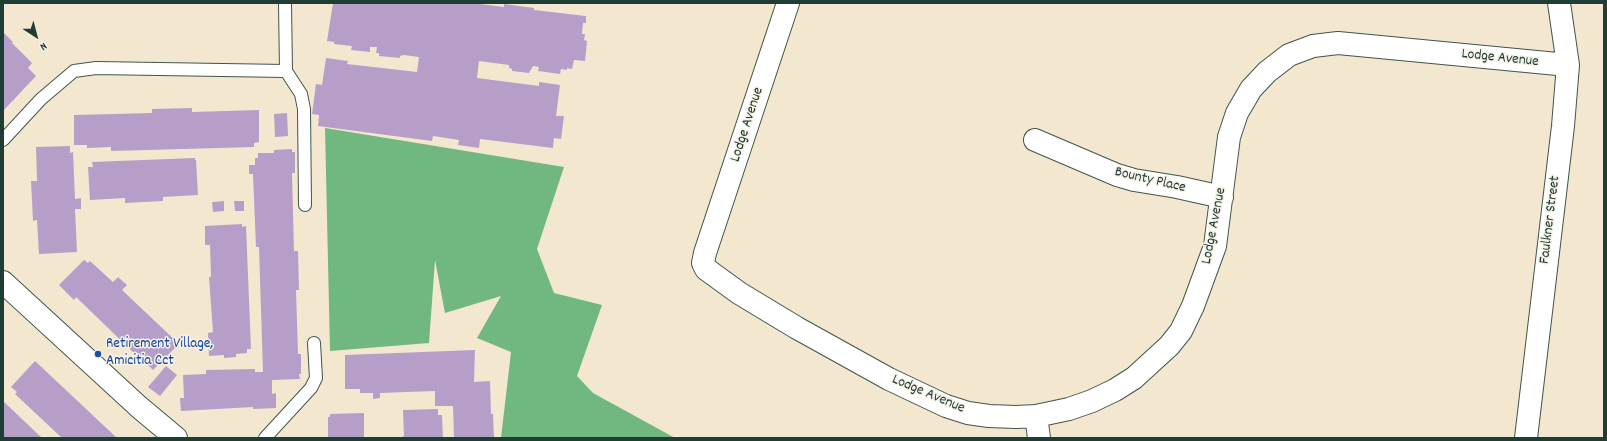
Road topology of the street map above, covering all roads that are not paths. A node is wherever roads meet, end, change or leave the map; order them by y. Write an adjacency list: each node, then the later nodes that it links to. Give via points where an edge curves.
1 (285, 3): 5 (lane)
2 (788, 3): 12 (street, Lodge Avenue, via 705,253 703,263 706,270 797,328 927,398 968,413)
3 (1559, 3): 4 (street, Faulkner Street)
4 (1568, 65): 8 (street, Lodge Avenue, via 1338,43 1313,46 1289,55 1250,89 1236,113 1229,137); 16 (street, Faulkner Street)
5 (286, 71): 6 (lane, via 96,68 74,71 41,99); 9 (lane, via 301,94 304,109)
6 (3, 140)
7 (1035, 140): 8 (street, Bounty Place, via 1117,175)
8 (1222, 197): 12 (street, Lodge Avenue, via 1215,246 1204,279 1181,331 1169,346 1134,378 1115,390 1069,409)
9 (305, 205)
10 (3, 282): 13 (street)
11 (314, 343): 14 (lane, via 316,378 311,388)
12 (1036, 416): 15 (street)
13 (176, 438)
14 (265, 438)
15 (1039, 438)
16 (1526, 438)

